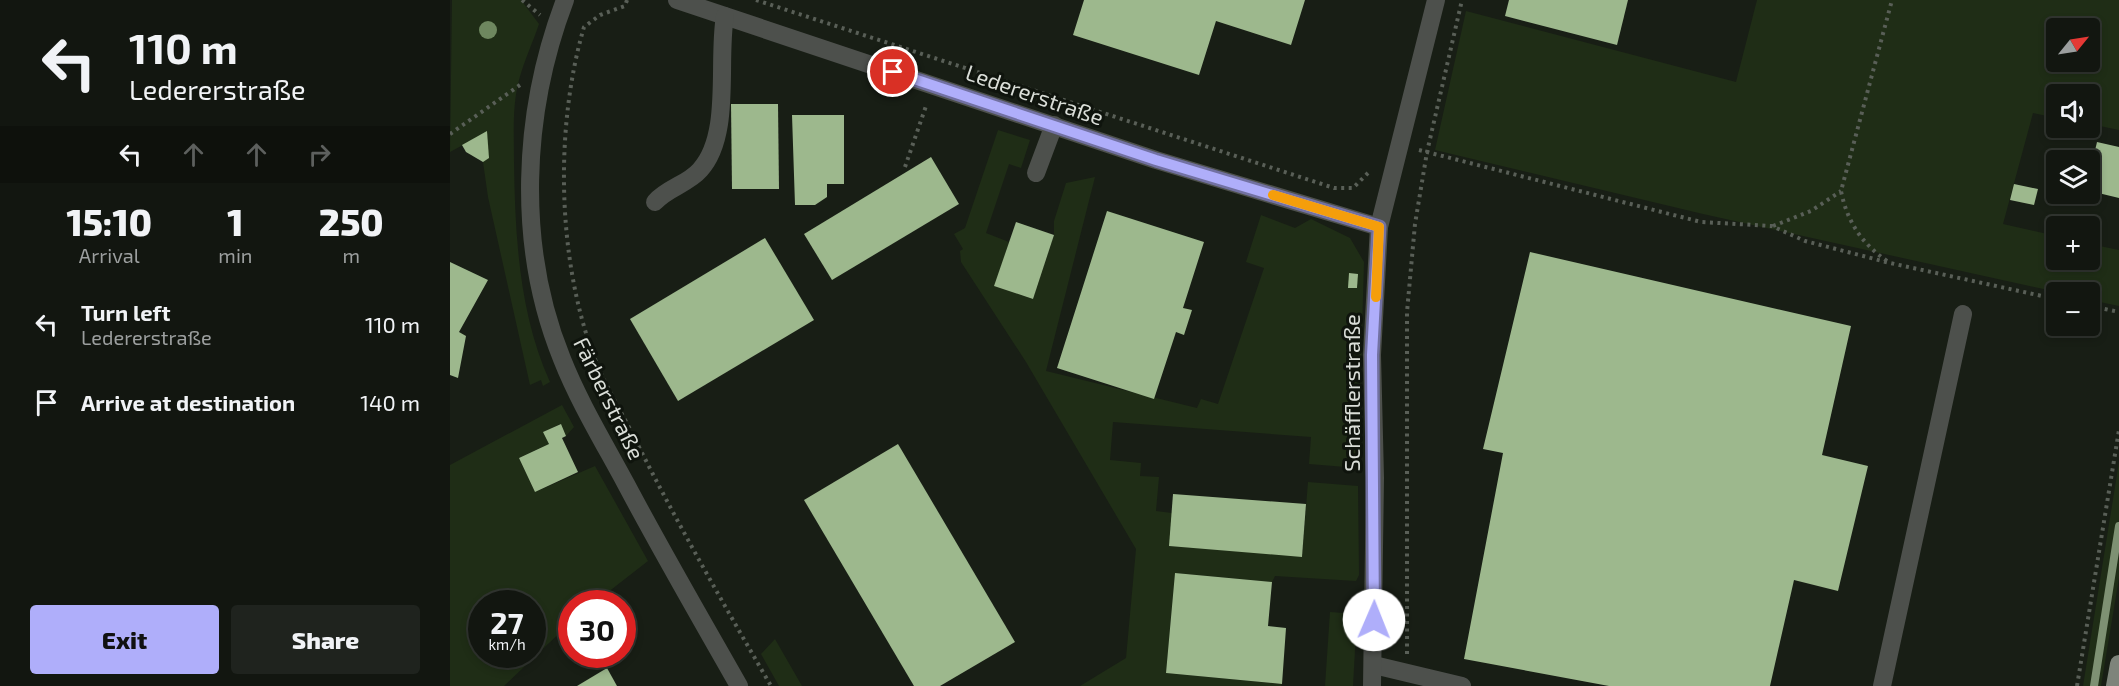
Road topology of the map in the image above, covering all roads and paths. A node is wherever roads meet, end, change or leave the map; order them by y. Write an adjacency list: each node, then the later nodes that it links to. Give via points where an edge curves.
1 (565, 0): 9 (street, Färberstraße)
2 (627, 0): 31 (path, via 625,6 600,15 584,27 565,119 567,233 584,325 605,384)
3 (676, 0): 8 (street, Ledererstraße)
4 (756, 0): 14 (path, via 1334,188 1349,189 1360,184)
5 (1436, 0): 20 (street, Schäfflerstraße)
6 (1462, 0): 13 (path)
7 (1892, 0): 17 (path)
8 (725, 16): 10 (street, Ledererstraße); 18 (street, via 719,122 713,152 700,170)
9 (543, 70): 12 (path); 30 (street, Färberstraße, via 529,165 530,201 534,251 552,333 573,385)
10 (933, 85): 11 (street, Ledererstraße); 15 (path)
11 (1053, 125): 16 (street); 20 (street, Ledererstraße)
12 (450, 134)
13 (1427, 152): 19 (path, via 1701,222); 29 (path, via 1407,312)
14 (1372, 161)
15 (905, 167)
16 (1036, 173)
17 (1841, 191): 19 (path, via 1811,211); 21 (path, via 1844,208 1860,239)
18 (655, 202)
19 (1772, 226): 21 (path, via 1804,241)
20 (1379, 227): 28 (street, Schäfflerstraße, via 1372,355)
21 (1890, 263): 22 (path)
22 (2046, 297)
23 (2100, 308): 24 (path)
24 (2119, 312)
25 (1963, 315): 34 (street)
26 (2119, 430): 35 (path)
27 (2119, 664): 36 (main road)
28 (1374, 665): 29 (street); 32 (street, Schäfflerstraße)
29 (1407, 672): 33 (street)
30 (739, 686)
31 (771, 686)
32 (1372, 686)
33 (1462, 686)
34 (1882, 686)
35 (2077, 686)
36 (2115, 686)

